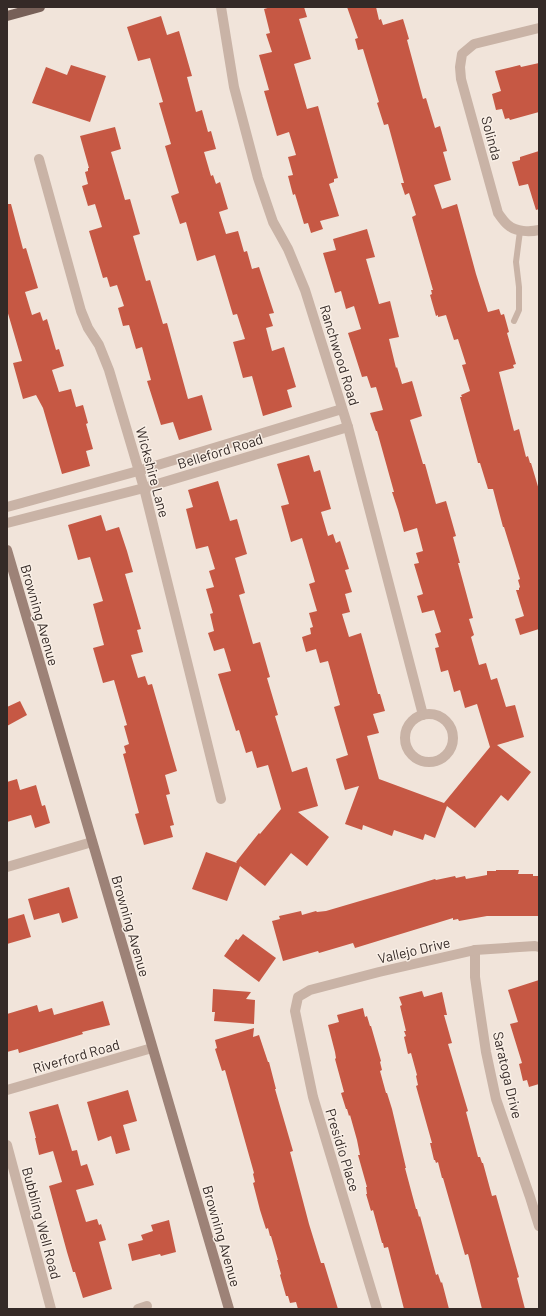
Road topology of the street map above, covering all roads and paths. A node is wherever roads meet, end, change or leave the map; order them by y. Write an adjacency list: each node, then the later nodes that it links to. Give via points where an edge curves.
1 (40, 7): 3 (main road)
2 (221, 7): 9 (street, Ranchwood Road, via 234,87 258,178 273,222 288,249 305,290)
3 (7, 16)
4 (539, 28): 7 (street, Solinda, via 474,44 462,54 460,66 461,80 498,213 509,226)
5 (39, 159): 11 (street, Wickshire Lane, via 81,311 109,370)
6 (539, 230): 7 (street)
7 (520, 231): 8 (lane, via 516,262 519,310)
8 (514, 321)
9 (342, 409): 10 (street, Ranchwood Road); 11 (street, Belleford Road)
10 (348, 427): 12 (street, Belleford Road); 16 (street, Ranchwood Road)
11 (138, 471): 12 (street, Wickshire Lane); 13 (street, Belleford Road)
12 (144, 488): 14 (street, Belleford Road); 17 (street, Wickshire Lane)
13 (7, 507)
14 (7, 523)
15 (7, 550): 18 (street, Browning Avenue)
16 (423, 715): 16 (street, via 410,724 405,739 411,754 424,762 432,762 446,755 451,748 453,733 445,720 431,714)
17 (221, 799)
18 (92, 842): 19 (street); 23 (street, Browning Avenue)
19 (7, 867)
20 (539, 947): 21 (street, Vallejo Drive)
21 (475, 950): 22 (street, Vallejo Drive, via 310,990); 26 (street, Saratoga Drive, via 475,977 496,1099)
22 (298, 997): 30 (street, Presidio Place, via 295,1011 313,1097)
23 (152, 1048): 24 (street, Riverford Road); 29 (street, Browning Avenue)
24 (7, 1090)
25 (7, 1145): 28 (street, Bubbling Well Road)
26 (535, 1196): 27 (street, Saratoga Drive)
27 (539, 1226)
28 (51, 1309)
29 (229, 1309)
30 (377, 1309)

